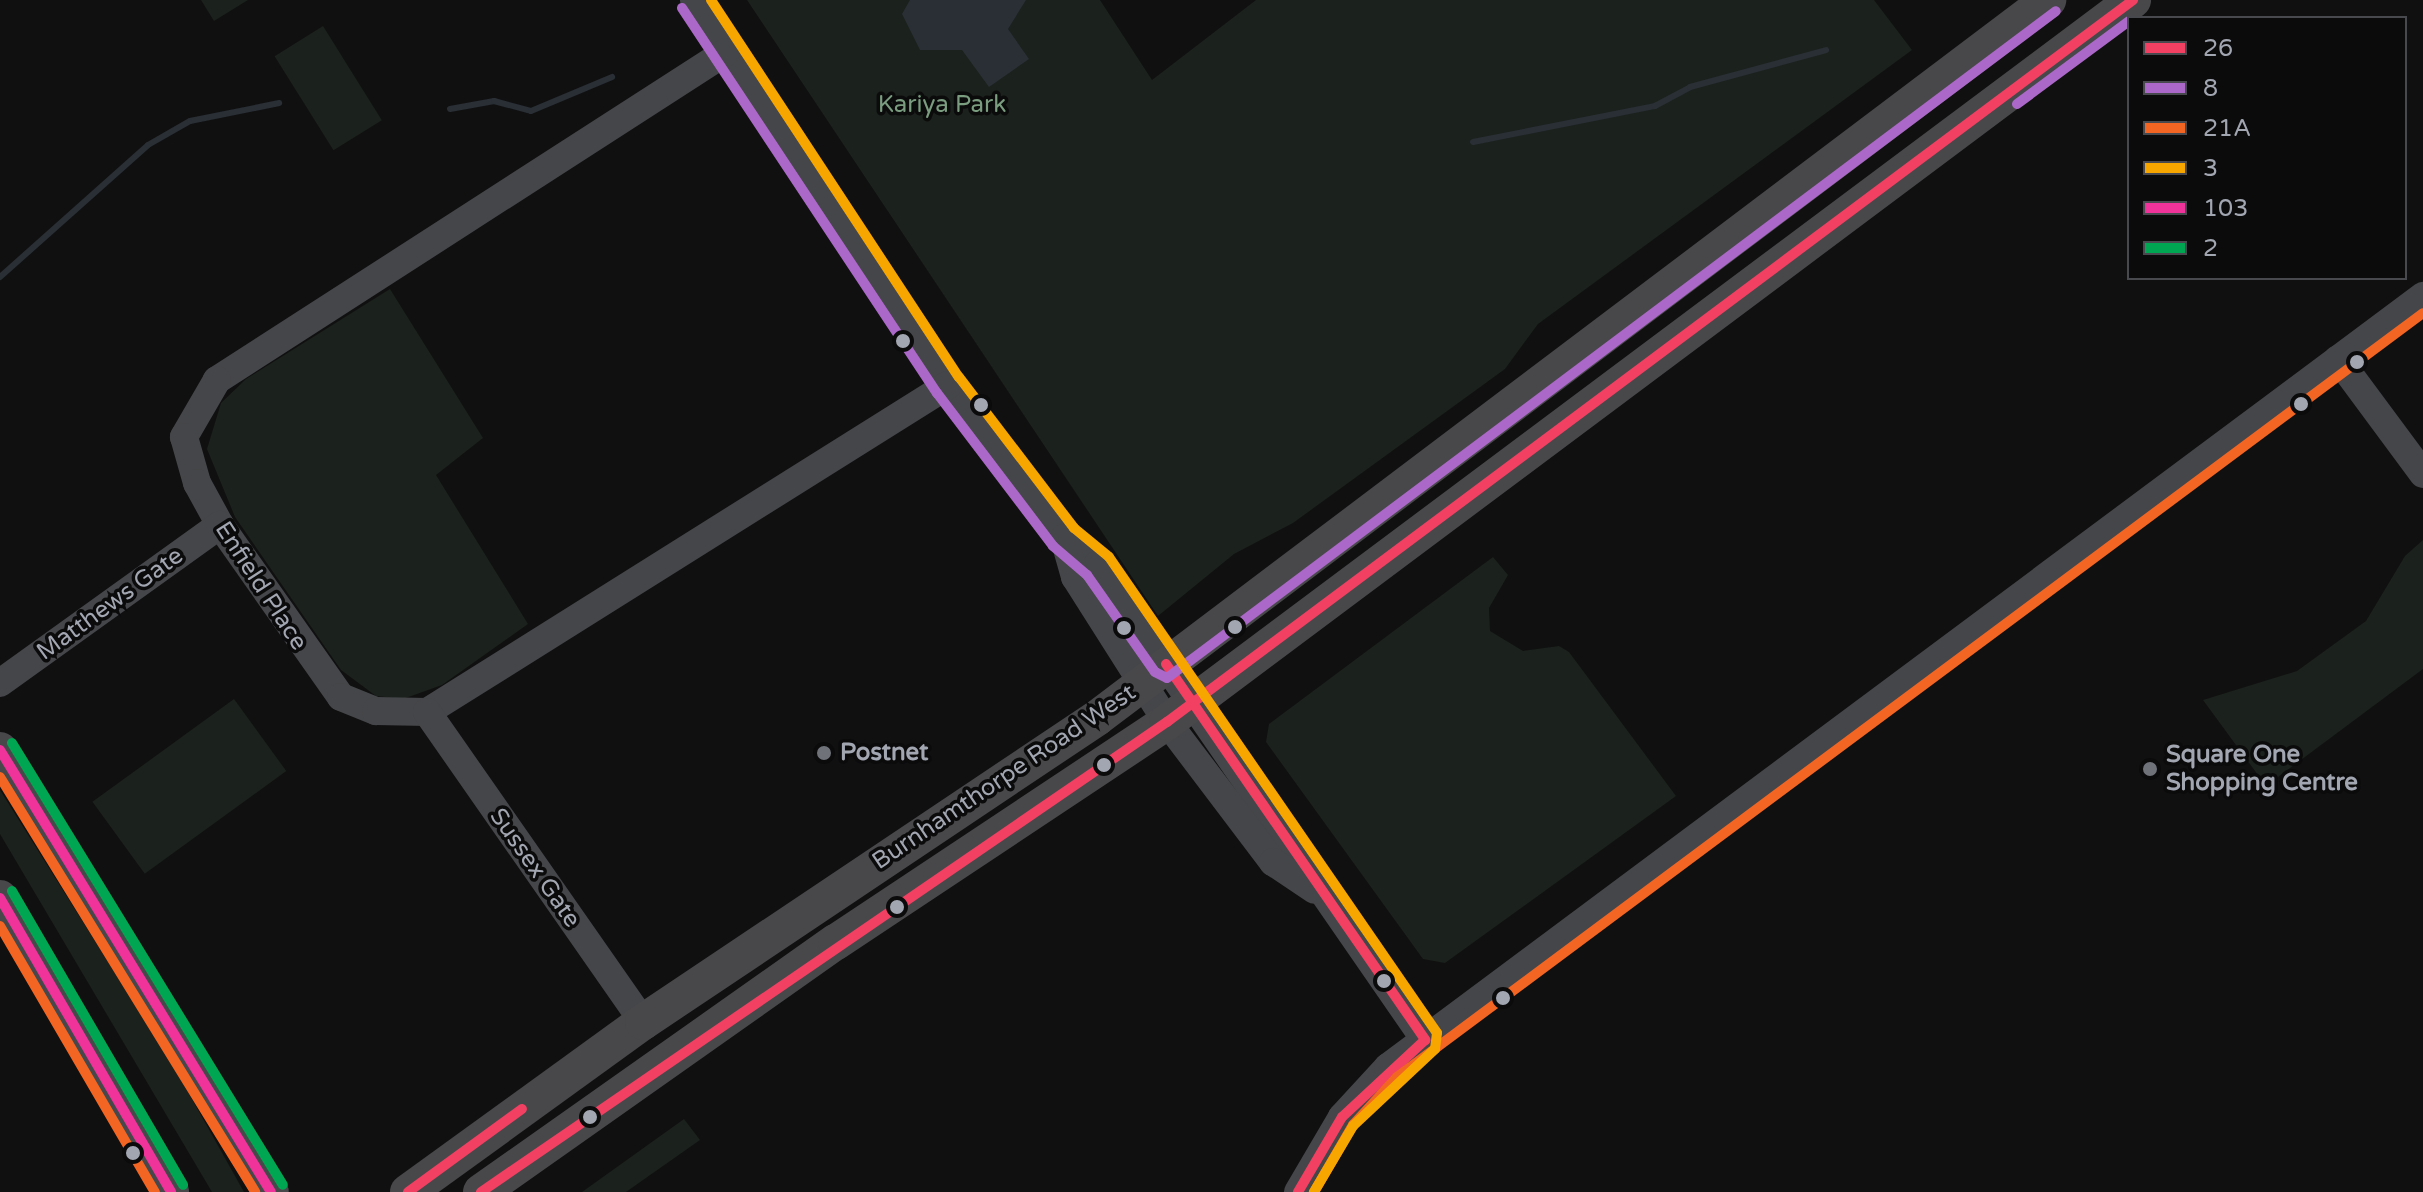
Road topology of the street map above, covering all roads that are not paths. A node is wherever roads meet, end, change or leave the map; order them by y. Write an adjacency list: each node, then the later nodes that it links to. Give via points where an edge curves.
1 (694, 0): 4 (street)
2 (2048, 0): 10 (main road, Burnhamthorpe Road West)
3 (2133, 0): 13 (main road, Burnhamthorpe Road West)
4 (726, 52): 7 (street); 9 (street, Enfield Place, via 217,380 184,437 197,483)
5 (2423, 296): 6 (street)
6 (2338, 359): 8 (street); 17 (street)
7 (948, 385): 10 (street, via 1064,538 1097,565); 12 (street)
8 (2423, 474)
9 (220, 525): 11 (street, Matthews Gate); 12 (street, Enfield Place, via 341,697 376,711)
10 (1154, 674): 13 (street); 16 (main road, Burnhamthorpe Road West)
11 (0, 683)
12 (427, 712): 16 (street, Sussex Gate)
13 (1180, 712): 17 (street, via 1273,862 1315,890); 27 (main road, Burnhamthorpe Road West, via 836,942)
14 (0, 750): 19 (main road)
15 (0, 898): 18 (main road)
16 (643, 1022): 20 (main road, Burnhamthorpe Road West)
17 (1425, 1040): 28 (street, via 1342,1117)
18 (91, 1050): 21 (main road, via 89,1081); 22 (main road)
19 (211, 1084): 23 (main road); 24 (main road)
20 (473, 1145): 25 (main road, via 446,1143); 26 (main road, Burnhamthorpe Road West)
21 (152, 1192)
22 (171, 1192)
23 (271, 1192)
24 (284, 1192)
25 (379, 1192)
26 (408, 1192)
27 (481, 1192)
28 (1298, 1192)

